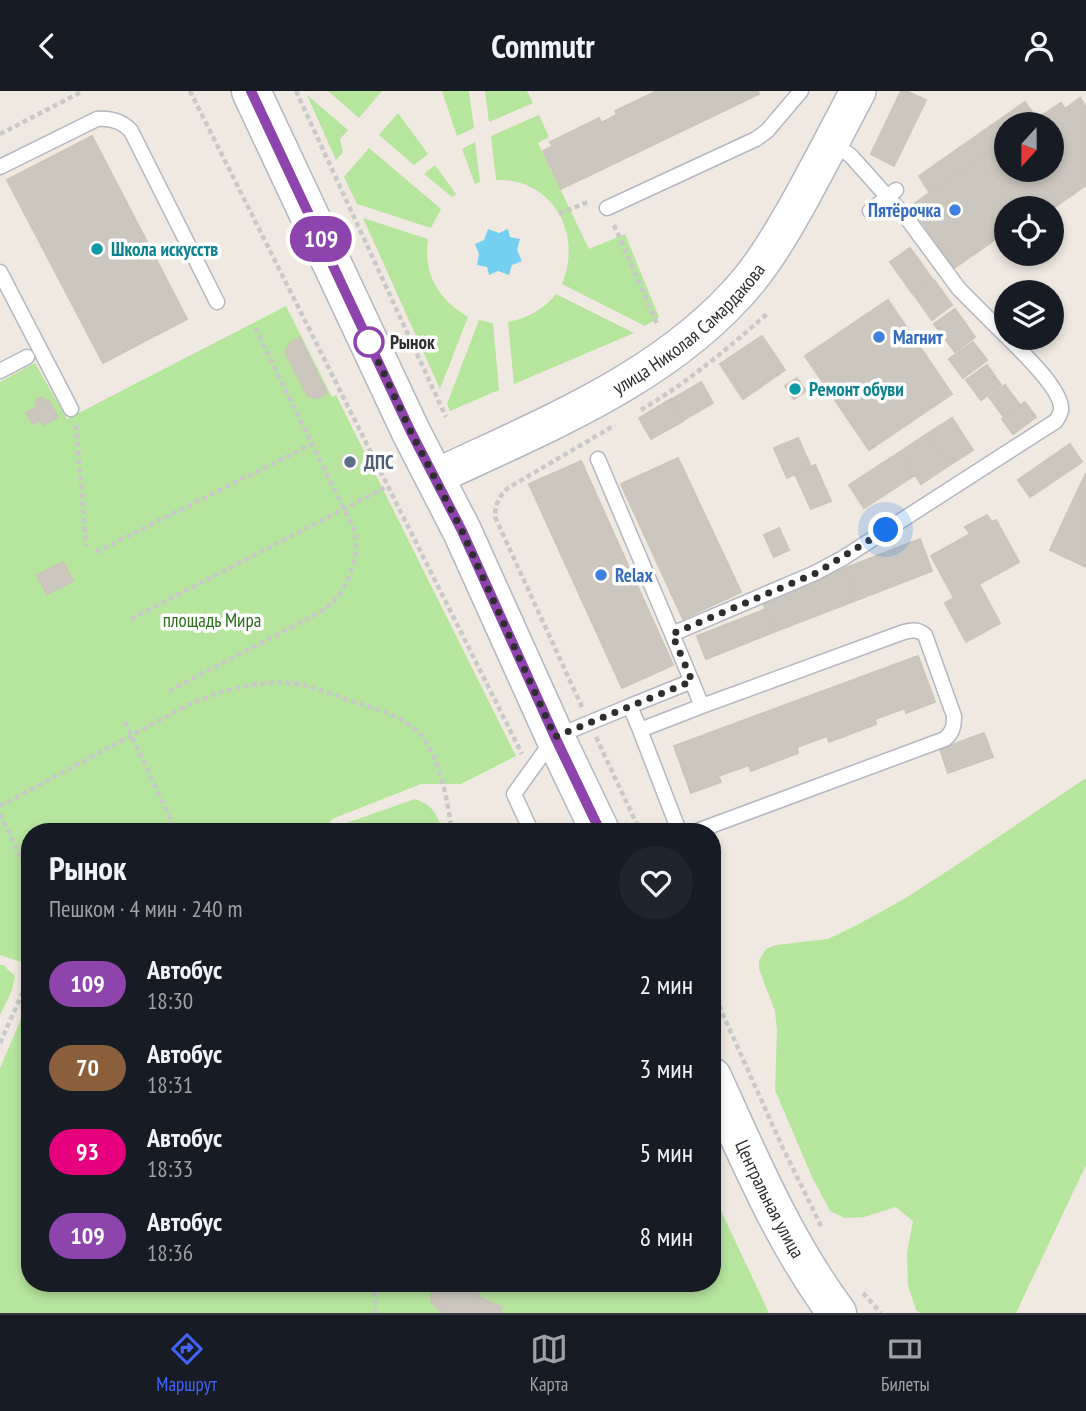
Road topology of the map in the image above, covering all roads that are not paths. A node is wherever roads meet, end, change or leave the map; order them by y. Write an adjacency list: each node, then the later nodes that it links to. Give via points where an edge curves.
1 (251, 91): 19 (main road)
2 (801, 91): 7 (lane, via 756,139)
3 (858, 91): 4 (street, улица Николая Самардакова)
4 (832, 142): 6 (lane); 19 (street, улица Николая Самардакова, via 773,247 750,279 695,334 603,395)
5 (0, 167): 10 (lane, via 97,119 127,126)
6 (892, 193): 8 (lane); 11 (lane, via 959,289 975,297)
7 (607, 208)
8 (870, 211)
9 (0, 272): 16 (lane)
10 (217, 302)
11 (994, 321)
12 (1020, 350): 17 (lane, via 1041,371)
13 (27, 357): 14 (lane)
14 (2, 366)
15 (1067, 393): 17 (lane)
16 (71, 409)
17 (1061, 409): 20 (lane, via 1056,421 843,558)
18 (598, 459): 20 (lane)
19 (435, 477): 25 (main road)
20 (672, 634): 21 (lane)
21 (692, 681): 22 (lane); 23 (lane)
22 (630, 706): 24 (lane); 25 (lane)
23 (702, 706): 24 (lane); 29 (lane, via 912,630 925,635 954,716 946,739)
24 (640, 730): 28 (lane)
25 (560, 742): 26 (lane, via 514,794); 27 (main road)
26 (527, 823)
27 (596, 823)
28 (676, 823)
29 (719, 823)
30 (721, 1097): 31 (main road, Центральная улица, via 818,1287)
31 (848, 1300)

